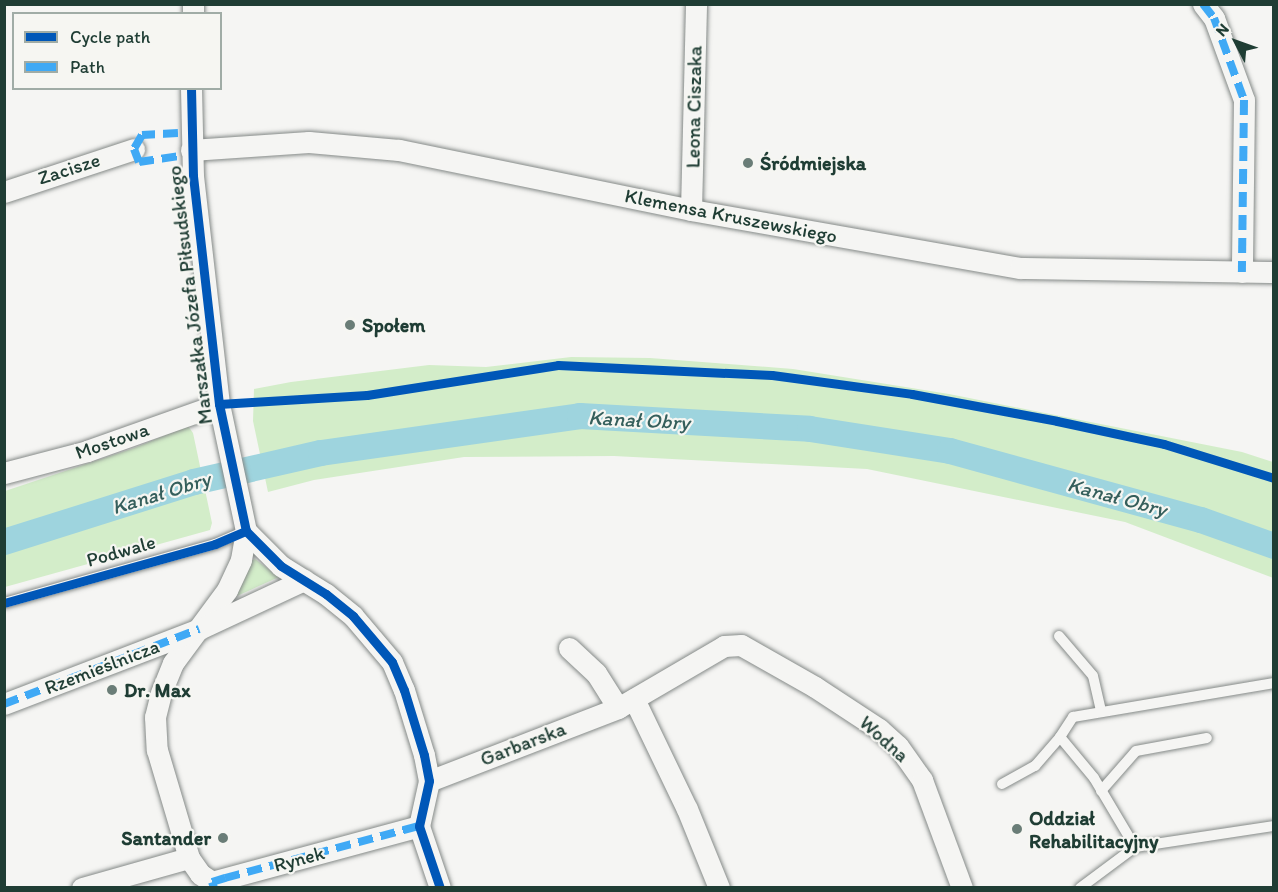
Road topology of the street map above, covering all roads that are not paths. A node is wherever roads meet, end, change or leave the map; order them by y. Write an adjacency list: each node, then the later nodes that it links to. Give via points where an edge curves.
1 (696, 4): 7 (street, Leona Ciszaka)
2 (1203, 4): 8 (street, via 1214,18 1244,100)
3 (190, 90): 5 (street, Marszałka Józefa Piłsudskiego)
4 (134, 149): 6 (street, Zacisze)
5 (191, 150): 7 (street, Klemensa Kruszewskiego, via 309,142 366,146); 10 (street, Marszałka Józefa Piłsudskiego)
6 (4, 192)
7 (692, 210): 8 (street, Klemensa Kruszewskiego, via 1020,268)
8 (1242, 272): 9 (street, Klemensa Kruszewskiego)
9 (1274, 272)
10 (219, 404): 11 (street, Mostowa, via 87,452); 12 (street, Marszałka Józefa Piłsudskiego)
11 (4, 473)
12 (244, 524): 13 (street, via 281,567); 14 (lane, Podwale, via 215,544); 15 (street, via 241,560 227,590)
13 (304, 580): 15 (street, Rzemieślnicza); 25 (street, via 353,616 392,662 404,690)
14 (4, 603)
15 (199, 629): 21 (street, Rzemieślnicza); 31 (street, via 173,663 155,717 157,750)
16 (1059, 636): 22 (lane, via 1094,676)
17 (741, 645): 20 (street, Garbarska, via 724,646); 35 (street, Wodna, via 815,687 898,746 922,780)
18 (569, 648): 20 (street)
19 (1274, 683): 22 (lane)
20 (626, 703): 25 (street, Garbarska); 34 (street, via 687,809)
21 (4, 704)
22 (1101, 712): 23 (lane, via 1073,717)
23 (1060, 737): 26 (lane, via 1035,766); 27 (lane)
24 (1207, 738): 27 (lane, via 1136,751)
25 (429, 781): 28 (street)
26 (1002, 784)
27 (1101, 791): 30 (lane)
28 (419, 826): 31 (street, Rynek, via 212,882 200,874); 33 (street)
29 (1274, 826): 30 (lane)
30 (1135, 847): 36 (lane)
31 (189, 858): 32 (street)
32 (82, 888)
33 (440, 888)
34 (719, 888)
35 (962, 888)
36 (1080, 888)

